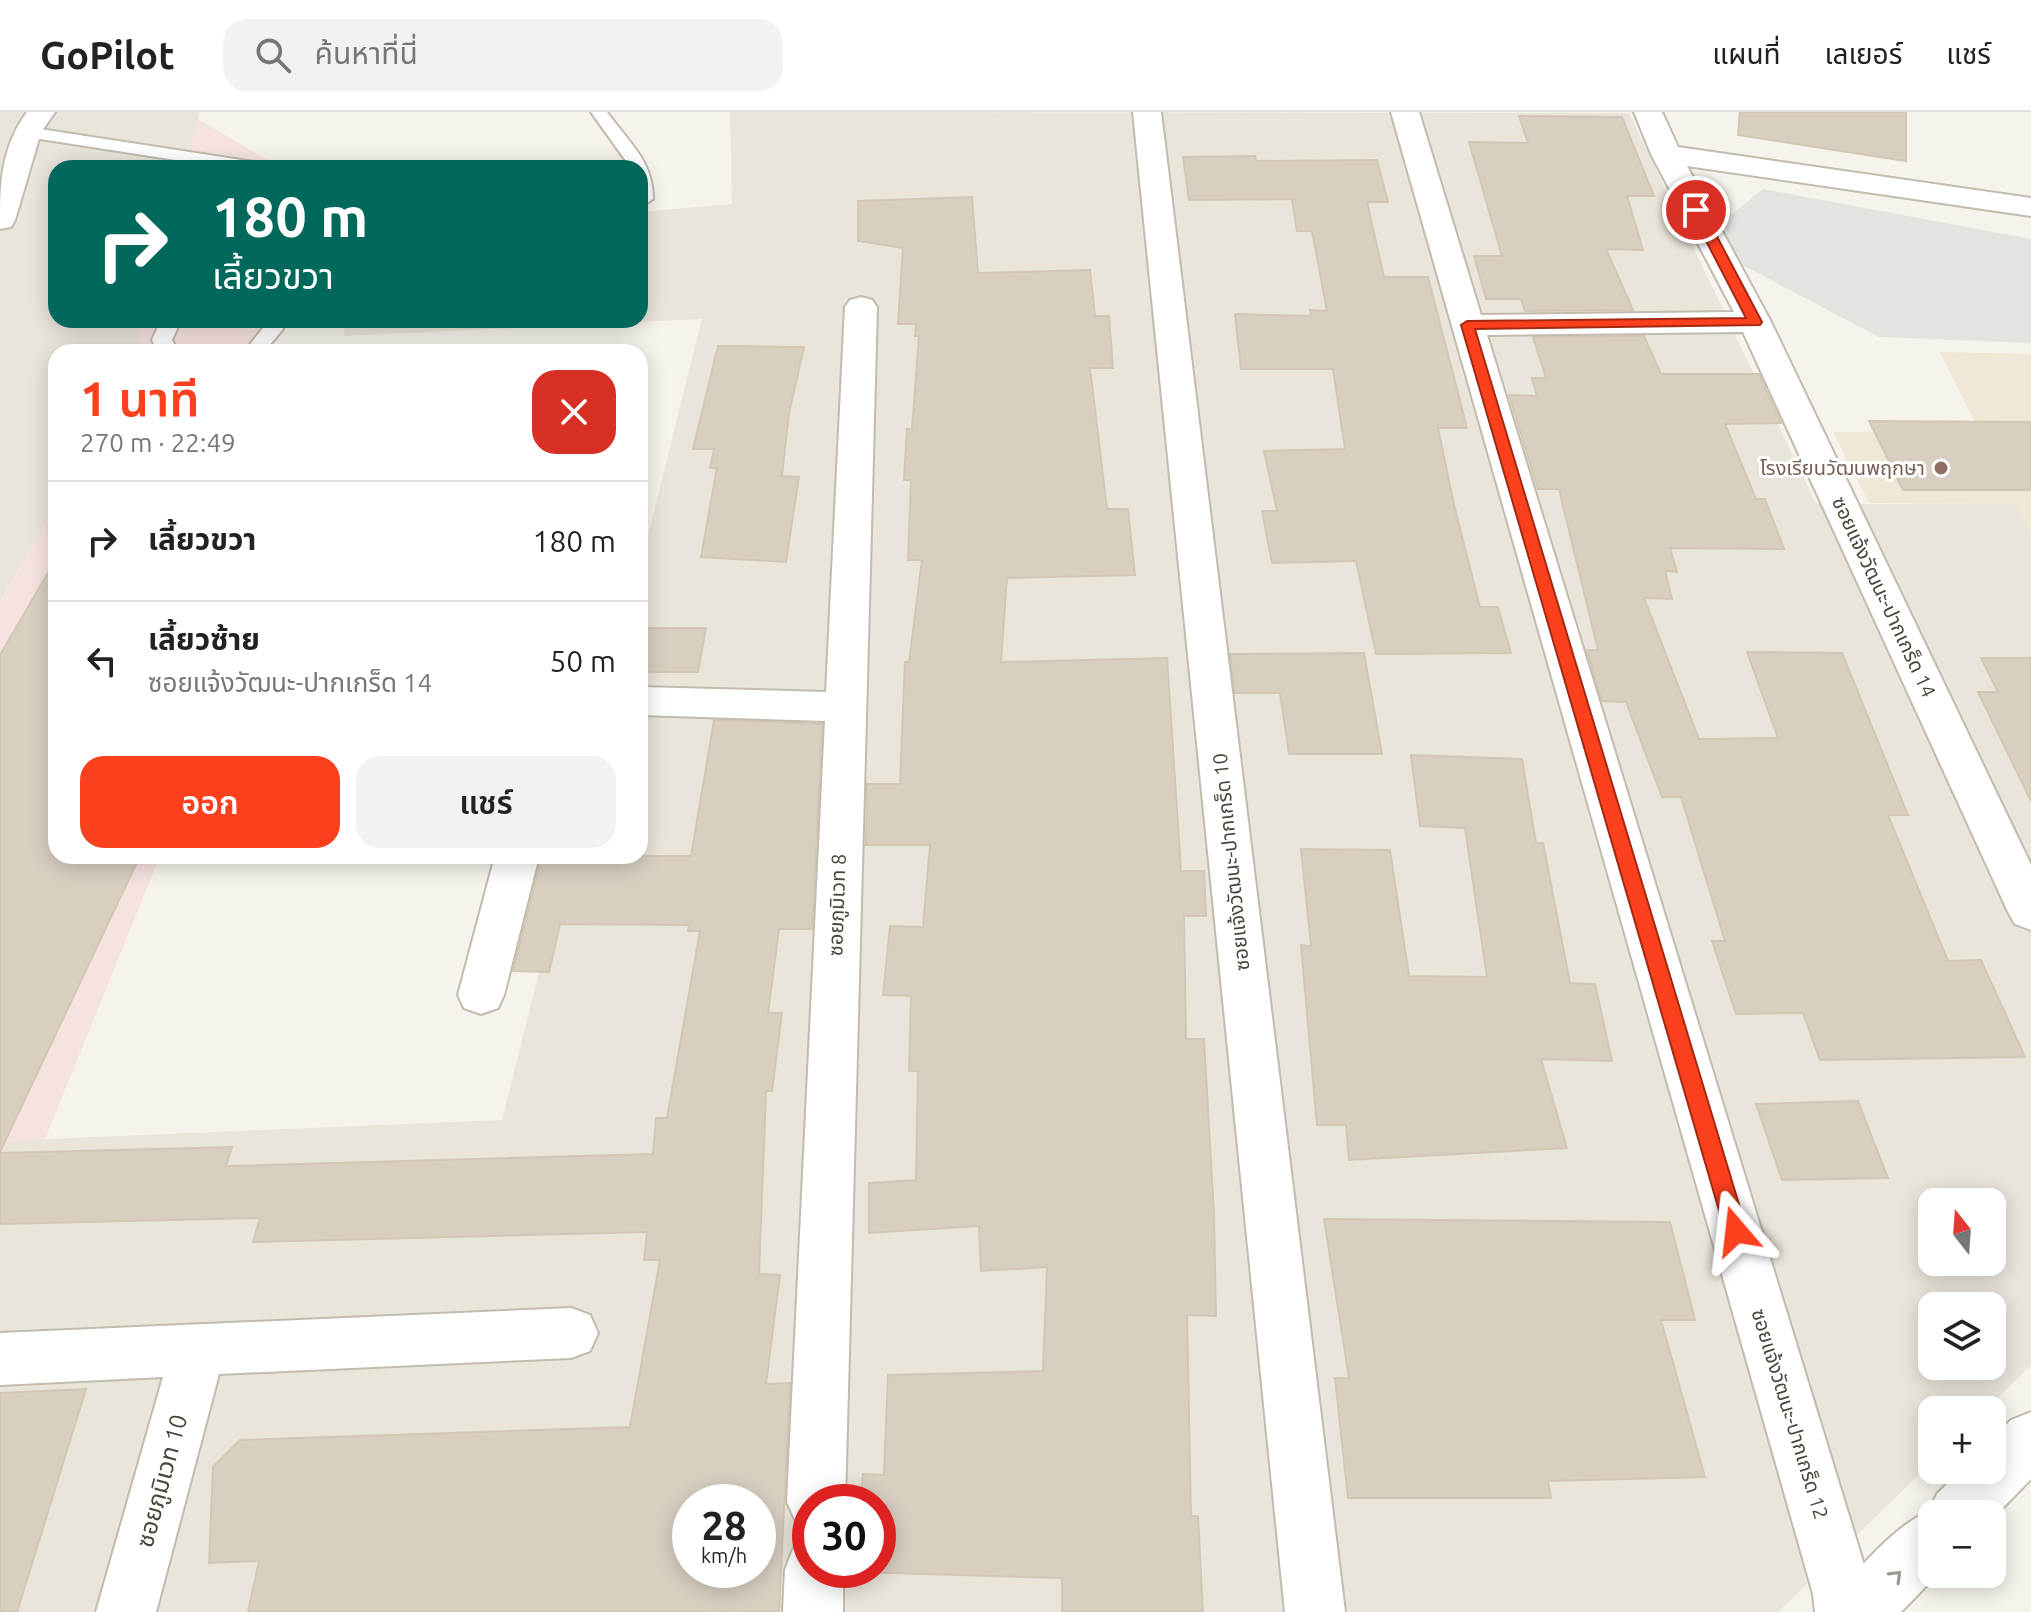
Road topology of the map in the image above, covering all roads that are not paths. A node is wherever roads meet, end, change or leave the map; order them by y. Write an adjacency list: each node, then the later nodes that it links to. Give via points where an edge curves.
1 (599, 112): 9 (lane)
2 (1147, 112): 32 (street, ซอยแจ้งวัฒนะ-ปากเกร็ด 10)
3 (1405, 112): 14 (street, ซอยแจ้งวัฒนะ-ปากเกร็ด 12)
4 (1648, 112): 6 (street, ซอยแจ้งวัฒนะ-ปากเกร็ด 14)
5 (23, 134): 7 (lane); 8 (lane); 11 (street)
6 (1666, 154): 10 (street); 13 (street, ซอยแจ้งวัฒนะ-ปากเกร็ด 14)
7 (151, 160)
8 (205, 160)
9 (638, 160)
10 (2031, 207)
11 (0, 220)
12 (861, 307): 18 (street, ซอยภูมิเวท 8)
13 (1755, 322): 14 (street); 20 (street, ซอยแจ้งวัฒนะ-ปากเกร็ด 14)
14 (1467, 325): 33 (street, ซอยแจ้งวัฒนะ-ปากเกร็ด 12)
15 (273, 328): 16 (lane)
16 (261, 344)
17 (648, 701): 18 (street)
18 (844, 707): 26 (street, ซอยภูมิเวท 8)
19 (515, 864): 21 (street)
20 (2031, 912)
21 (481, 995)
22 (571, 1333): 23 (street)
23 (198, 1351): 24 (street); 30 (street, ซอยภูมิเวท 10)
24 (0, 1359)
25 (2031, 1439): 27 (street)
26 (817, 1484)
27 (1971, 1500)
28 (1918, 1553): 34 (street, one-way to 28)
29 (814, 1588): 31 (street)
30 (126, 1612)
31 (813, 1612)
32 (1315, 1612)
33 (1845, 1612)
34 (1860, 1612)

